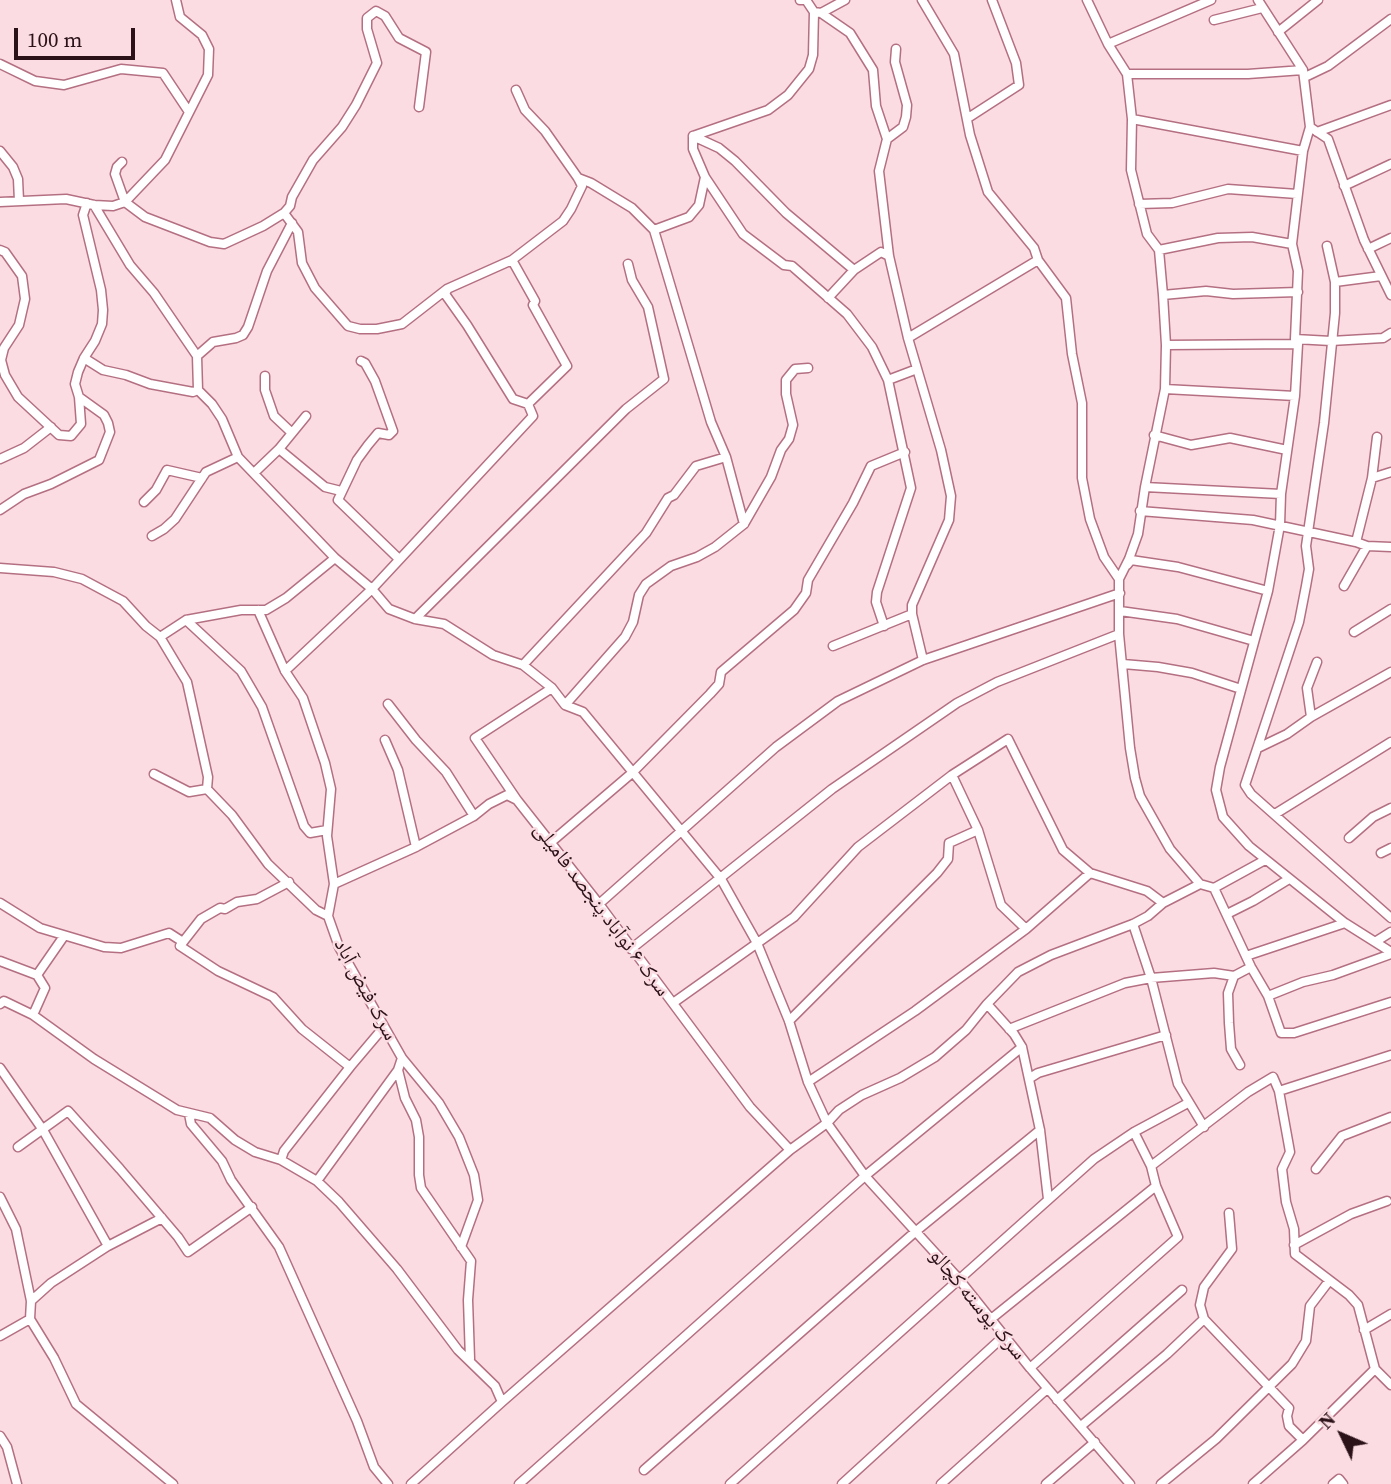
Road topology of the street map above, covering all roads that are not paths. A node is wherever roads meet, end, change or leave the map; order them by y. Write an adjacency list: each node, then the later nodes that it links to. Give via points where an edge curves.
1 (176, 0): 22 (street, via 180,17 202,35 209,48 208,75)
2 (800, 0): 10 (street)
3 (845, 0): 10 (street)
4 (922, 0): 23 (street, via 954,54)
5 (992, 0): 23 (street, via 1016,63 1019,85)
6 (1087, 0): 14 (street)
7 (1211, 0): 14 (street)
8 (1318, 0): 13 (street)
9 (1260, 4): 12 (street); 13 (street)
10 (818, 13): 26 (street, via 809,69 788,95 768,110); 27 (street, via 850,33 873,70 876,106)
11 (1391, 19): 18 (street, via 1328,66)
12 (1214, 20)
13 (1278, 32): 18 (street)
14 (1108, 44): 17 (street)
15 (896, 49): 27 (street, via 906,117 903,127)
16 (0, 64): 22 (street, via 35,81 64,85 121,69 163,73)
17 (1126, 74): 18 (street); 24 (street)
18 (1304, 74): 25 (street)
19 (516, 90): 33 (street, via 525,110)
20 (1391, 105): 25 (street)
21 (419, 107): 41 (street, via 426,52 399,38 385,16 376,11 367,18 367,29 377,63 356,105 313,160)
22 (189, 111): 38 (street, via 165,160)
23 (968, 118): 52 (street, via 988,192 1034,248)
24 (1132, 119): 29 (street); 40 (street, via 1131,170)
25 (1314, 129): 29 (street); 34 (street, via 1328,139)
26 (693, 136): 32 (street, via 693,149); 54 (street, via 735,161 786,213)
27 (887, 139): 50 (street, via 879,170)
28 (0, 151): 36 (street, via 18,179)
29 (1303, 151): 35 (street)
30 (122, 162): 38 (street, via 116,174)
31 (1391, 164): 34 (street)
32 (705, 177): 43 (street, via 699,205 689,217); 61 (street, via 743,234 784,265 792,266)
33 (578, 178): 43 (street, via 632,208); 51 (street, via 582,186 563,221)
34 (1344, 186): 49 (street)
35 (1297, 194): 40 (street, via 1228,189 1172,203); 45 (street)
36 (19, 201): 37 (street); 39 (street, via 66,198)
37 (0, 202)
38 (125, 202): 39 (street); 41 (street, via 145,217 224,244)
39 (91, 204): 67 (street); 68 (street, via 83,215 103,310 102,324)
40 (1139, 204): 48 (street, via 1147,234)
41 (284, 213): 42 (street)
42 (292, 223): 57 (street, via 302,264 315,288 348,326 377,329 402,324); 67 (street, via 267,271 243,335 213,342)
43 (654, 230): 88 (street)
44 (1391, 238): 49 (street)
45 (1292, 244): 48 (street, via 1252,236); 58 (street)
46 (1327, 246): 56 (street)
47 (0, 250): 80 (street, via 22,276 24,299 19,325 1,360 5,375 18,397)
48 (1159, 250): 59 (street)
49 (1368, 250): 55 (street)
50 (888, 256): 54 (street, via 881,252); 63 (street)
51 (512, 260): 57 (street); 78 (street, via 567,366)
52 (1038, 260): 63 (street); 111 (street, via 1066,298 1082,403 1082,478 1090,519 1104,557)
53 (628, 264): 120 (street, via 648,307 664,379 626,409)
54 (854, 270): 61 (street)
55 (1381, 275): 56 (street); 60 (street)
56 (1335, 282): 64 (street)
57 (447, 289): 78 (street, via 445,294 513,399)
58 (1298, 292): 59 (street); 65 (street)
59 (1163, 295): 66 (street)
60 (1391, 295)
61 (828, 298): 73 (street, via 872,347)
62 (1391, 333): 64 (street, via 1383,338)
63 (908, 338): 71 (street)
64 (1331, 341): 65 (street); 102 (street)
65 (1296, 342): 66 (street); 76 (street)
66 (1166, 345): 74 (street)
67 (197, 356): 75 (street)
68 (84, 358): 75 (street, via 103,370 150,384); 77 (street, via 75,384)
69 (361, 361): 95 (street, via 375,381 393,431 378,433 356,460)
70 (808, 368): 100 (street, via 795,369 786,380 793,425 789,439)
71 (917, 369): 73 (street); 119 (street, via 951,496 949,520)
72 (265, 376): 81 (street, via 274,416)
73 (888, 380): 86 (street)
74 (1165, 389): 76 (street); 82 (street)
75 (198, 390): 87 (street, via 222,419)
76 (1295, 396): 85 (street)
77 (79, 397): 80 (street, via 78,431 59,435); 98 (street, via 108,423 110,432 99,460)
78 (528, 404): 108 (street, via 533,416)
79 (306, 415): 81 (street)
80 (51, 427): 89 (street)
81 (292, 433): 84 (street)
82 (1154, 435): 85 (street, via 1191,445 1230,438); 94 (street)
83 (1377, 437): 93 (street)
84 (279, 449): 91 (street); 95 (street, via 324,487)
85 (1287, 450): 96 (street)
86 (905, 452): 122 (street, via 911,488 876,601); 142 (street, via 870,466 794,610 721,673 719,684)
87 (238, 457): 91 (street, سرک پوسته کچالو); 92 (street)
88 (726, 457): 100 (street); 131 (street, via 696,467 668,498 646,533)
89 (0, 459)
90 (1391, 472): 93 (street)
91 (254, 473): 107 (street, سرک پوسته کچالو)
92 (202, 478): 97 (street, via 167,470); 103 (street, via 174,519)
93 (1372, 478): 104 (street)
94 (1145, 486): 96 (street); 99 (street)
95 (341, 491): 108 (street, via 338,500)
96 (1281, 494): 101 (street)
97 (144, 502)
98 (0, 510)
99 (1140, 512): 101 (street); 110 (street, via 1138,534)
100 (744, 524): 137 (street, via 715,547 671,566 646,584 625,638)
101 (1280, 526): 102 (street); 114 (street)
102 (1309, 532): 104 (street); 141 (street, via 1309,569 1299,622)
103 (152, 536)
104 (1356, 542): 105 (street)
105 (1367, 546): 106 (street); 112 (street)
106 (1391, 547)
107 (335, 558): 113 (street, سرک پوسته کچالو); 117 (street, via 286,598)
108 (398, 558): 113 (street)
109 (0, 568): 125 (street, via 82,579 123,601)
110 (1125, 568): 111 (street); 114 (street, via 1131,560 1159,564)
111 (1119, 579): 115 (street)
112 (1344, 586)
113 (372, 589): 120 (street, سرک پوسته کچالو, via 389,609); 132 (street)
114 (1268, 591): 126 (street)
115 (1120, 593): 118 (street); 128 (street)
116 (1391, 609): 123 (street)
117 (258, 610): 121 (street); 132 (street, سرک فيض آباد)
118 (1120, 611): 124 (street); 126 (street, via 1177,619)
119 (912, 614): 122 (street); 128 (street)
120 (415, 619): 131 (street, سرک پوسته کچالو, via 444,624 493,655)
121 (179, 623): 125 (street); 150 (street, via 241,671 262,707 304,826 310,834)
122 (884, 626): 127 (street)
123 (1354, 632)
124 (1119, 634): 130 (street); 160 (street, via 957,703 832,789)
125 (160, 637): 145 (street, via 187,682)
126 (1254, 641): 135 (street)
127 (833, 646)
128 (923, 660): 152 (street, via 838,701 776,747)
129 (1317, 662): 138 (street, via 1307,688)
130 (1123, 664): 135 (street, via 1192,673); 164 (street, via 1130,748 1140,796 1170,849)
131 (523, 665): 134 (street, سرک پوسته کچالو)
132 (285, 671): 150 (street, سرک فيض آباد, via 303,698 326,763 331,789)
133 (1391, 672): 138 (street)
134 (552, 688): 137 (street, سرک پوسته کچالو); 146 (street, سرک ۶ نوآباد پنجصد فامیلی, via 475,738)
135 (1241, 689): 158 (street, via 1216,790 1223,817)
136 (388, 704): 149 (street, via 446,772)
137 (565, 705): 142 (street, سرک پوسته کچالو, via 583,712)
138 (1311, 717): 141 (street)
139 (385, 740): 155 (street, via 398,770)
140 (1391, 742): 148 (street)
141 (1260, 747): 148 (street, via 1245,785)
142 (632, 772): 152 (street, سرک پوسته کچالو); 154 (street)
143 (154, 774): 145 (street, via 189,792)
144 (952, 775): 151 (street); 159 (street, via 1008,739 1063,850); 179 (street, via 858,847 794,917)
145 (207, 789): 162 (street, via 268,864)
146 (517, 800): 149 (street, via 507,795); 154 (street, سرک ۶ نوآباد پنجصد فامیلی)
147 (1391, 808): 153 (street)
148 (1275, 814): 171 (street)
149 (474, 816): 155 (street)
150 (327, 830): 163 (street, سرک فيض آباد)
151 (978, 830): 174 (street, via 1001,905); 194 (street, via 949,843 948,859 937,873)
152 (680, 832): 160 (street, سرک پوسته کچالو); 168 (street)
153 (1349, 838)
154 (550, 844): 168 (street, سرک ۶ نوآباد پنجصد فامیلی)
155 (416, 847): 163 (street)
156 (1391, 848): 157 (street)
157 (1381, 853)
158 (1265, 860): 161 (street); 165 (street)
159 (1090, 873): 167 (street, via 1147,891); 174 (street)
160 (721, 879): 179 (street, سرک پوسته کچالو); 180 (street)
161 (1289, 879): 169 (street); 172 (street)
162 (289, 882): 170 (street); 177 (street, via 257,899 220,908 201,919)
163 (334, 884): 170 (street, سرک فيض آباد)
164 (1199, 884): 165 (street); 167 (street)
165 (1214, 888): 169 (street)
166 (0, 903): 176 (street, via 40,928)
167 (1163, 903): 173 (street)
168 (599, 904): 180 (street, سرک ۶ نوآباد پنجصد فامیلی)
169 (1227, 914): 182 (street)
170 (328, 916): 195 (street, سرک فيض آباد, via 339,947)
171 (1391, 918)
172 (1345, 923): 178 (street); 182 (street)
173 (1133, 924): 187 (street); 191 (street, via 1018,972)
174 (1026, 929): 206 (street)
175 (1391, 932): 178 (street)
176 (64, 936): 177 (street, via 121,948 169,933); 185 (street)
177 (183, 942): 202 (street, via 180,946 218,971 273,997 302,1029)
178 (1375, 942): 181 (street)
179 (757, 943): 190 (street); 194 (street, سرک پوسته کچالو)
180 (631, 949): 190 (street, سرک ۶ نوآباد پنجصد فامیلی)
181 (1391, 953): 188 (street)
182 (1246, 956): 184 (street)
183 (0, 961): 185 (street)
184 (1251, 967): 186 (street); 188 (street)
185 (37, 975): 193 (street, via 44,988)
186 (1234, 976): 187 (street); 201 (street, via 1228,993 1229,1023 1231,1049)
187 (1151, 978): 196 (street, via 1125,983); 197 (street)
188 (1268, 996): 189 (street, via 1281,1033 1294,1033)
189 (1391, 1002)
190 (673, 1003): 217 (street, سرک ۶ نوآباد پنجصد فامیلی, via 750,1107)
191 (987, 1003): 196 (street); 211 (street, via 966,1030 935,1057 862,1095)
192 (0, 1004): 193 (street, via 4,1001)
193 (33, 1015): 209 (street, via 94,1059)
194 (789, 1021): 206 (street, سرک پوسته کچالو)
195 (383, 1027): 200 (street, سرک فيض آباد); 202 (street)
196 (1009, 1029): 198 (street)
197 (1166, 1035): 205 (street); 208 (street, via 1178,1084)
198 (1022, 1047): 205 (street); 221 (street)
199 (1391, 1055): 207 (street)
200 (402, 1058): 204 (street, سرک فيض آباد); 233 (street, via 439,1103 474,1175 478,1200)
201 (1240, 1065)
202 (350, 1066): 218 (street)
203 (0, 1068): 213 (street)
204 (398, 1070): 222 (street); 233 (street, سرک فيض آباد, via 416,1120 421,1188)
205 (1030, 1078): 214 (street)
206 (808, 1082): 211 (street, سرک پوسته کچالو)
207 (1279, 1091): 212 (street, via 1273,1077); 231 (street, via 1290,1153 1282,1169)
208 (1188, 1103): 212 (street); 215 (street)
209 (189, 1114): 218 (street, via 210,1118 255,1152); 227 (street, via 191,1124)
210 (1391, 1117): 220 (street, via 1342,1136)
211 (827, 1123): 217 (street); 221 (street, سرک پوسته کچالو)
212 (1204, 1127): 219 (street)
213 (43, 1130): 216 (street); 229 (street, via 68,1111); 232 (street)
214 (1040, 1130): 225 (street); 230 (street)
215 (1134, 1132): 219 (street); 225 (street)
216 (18, 1147)
217 (790, 1150): 252 (street)
218 (281, 1160): 222 (street)
219 (1151, 1167): 223 (street)
220 (1316, 1169)
221 (865, 1176): 230 (street, سرک پوسته کچالو); 262 (street)
222 (317, 1181): 245 (street, via 389,1259 458,1350)
223 (1156, 1186): 240 (street); 246 (street, via 1178,1237)
224 (0, 1197): 237 (street, via 16,1229)
225 (1048, 1199): 234 (street)
226 (1387, 1201): 231 (street, via 1351,1214)
227 (252, 1207): 229 (street, via 188,1252); 260 (street, via 279,1247 374,1467)
228 (1229, 1213): 241 (street, via 1232,1250 1204,1287 1200,1305)
229 (162, 1218): 232 (street)
230 (915, 1233): 234 (street, سرک پوسته کچالو); 257 (street)
231 (1294, 1245): 235 (street, via 1295,1254)
232 (108, 1246): 237 (street)
233 (461, 1247): 245 (street, سرک فيض آباد, via 471,1261)
234 (958, 1278): 240 (street, سرک پوسته کچالو); 263 (street)
235 (1329, 1281): 242 (street, via 1357,1305); 250 (street, via 1310,1306 1301,1351)
236 (1182, 1290): 251 (street)
237 (31, 1301): 239 (street)
238 (1391, 1314): 242 (street)
239 (30, 1319): 243 (street); 259 (street, via 76,1405)
240 (991, 1319): 244 (street, سرک پوسته کچالو)
241 (1204, 1320): 250 (street); 253 (street)
242 (1364, 1330): 247 (street)
243 (0, 1336)
244 (1004, 1336): 246 (street, سرک پوسته کچالو); 264 (street)
245 (470, 1359): 252 (street, via 495,1386)
246 (1030, 1368): 249 (street, سرک پوسته کچالو)
247 (1376, 1369): 248 (street); 255 (street)
248 (1391, 1384)
249 (1047, 1388): 251 (street, سرک پوسته کچالو); 265 (street)
250 (1270, 1389): 255 (street, via 1289,1408 1289,1426); 268 (street)
251 (1057, 1400): 253 (street, سرک پوسته کچالو)
252 (502, 1402): 261 (street)
253 (1081, 1426): 256 (street, سرک پوسته کچالو)
254 (0, 1436): 258 (street)
255 (1303, 1440): 269 (street)
256 (1094, 1442): 266 (street); 267 (street, سرک پوسته کچالو)
257 (643, 1470)
258 (17, 1484)
259 (173, 1484)
260 (388, 1484)
261 (411, 1484)
262 (519, 1484)
263 (730, 1484)
264 (842, 1484)
265 (941, 1484)
266 (1046, 1484)
267 (1130, 1484)
268 (1161, 1484)
269 (1253, 1484)
270 (1333, 1484): 271 (street, via 1339,1479)
271 (1343, 1484)

